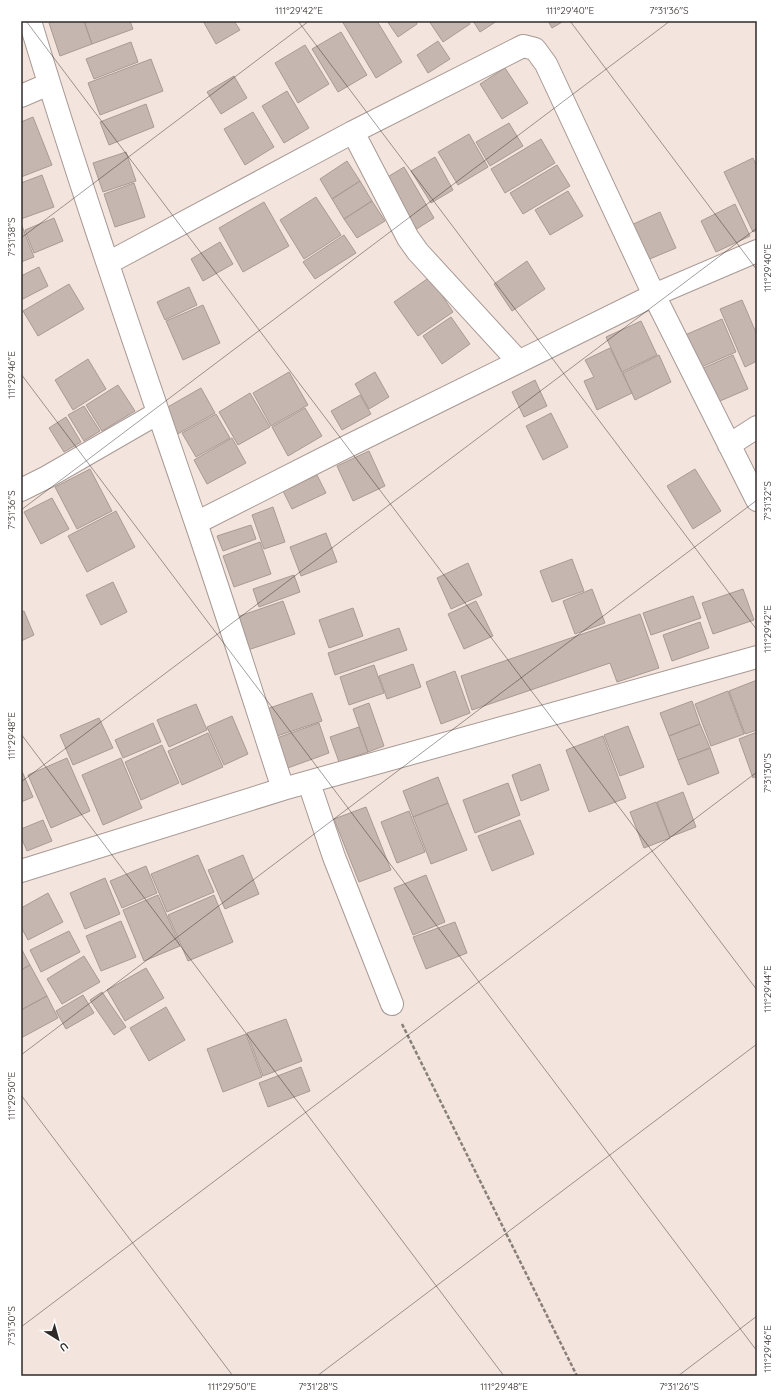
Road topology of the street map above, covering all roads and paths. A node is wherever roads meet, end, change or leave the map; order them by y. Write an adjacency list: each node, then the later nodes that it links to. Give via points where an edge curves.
1 (30, 21): 2 (street)
2 (49, 84): 3 (street); 6 (street)
3 (21, 96)
4 (353, 132): 6 (street); 7 (street, via 523,46 535,49 546,64); 8 (street, via 408,238 418,252)
5 (757, 251): 7 (street)
6 (108, 263): 9 (street)
7 (654, 295): 8 (street); 11 (street)
8 (519, 362): 14 (street)
9 (158, 414): 12 (street); 14 (street)
10 (757, 427): 11 (street)
11 (729, 445): 13 (street)
12 (21, 490)
13 (757, 500)
14 (196, 523): 17 (street)
15 (757, 657): 16 (street)
16 (309, 783): 17 (street); 19 (street, via 334,857)
17 (283, 789): 18 (street)
18 (21, 871)
19 (392, 1004): 20 (path)
20 (577, 1376)

